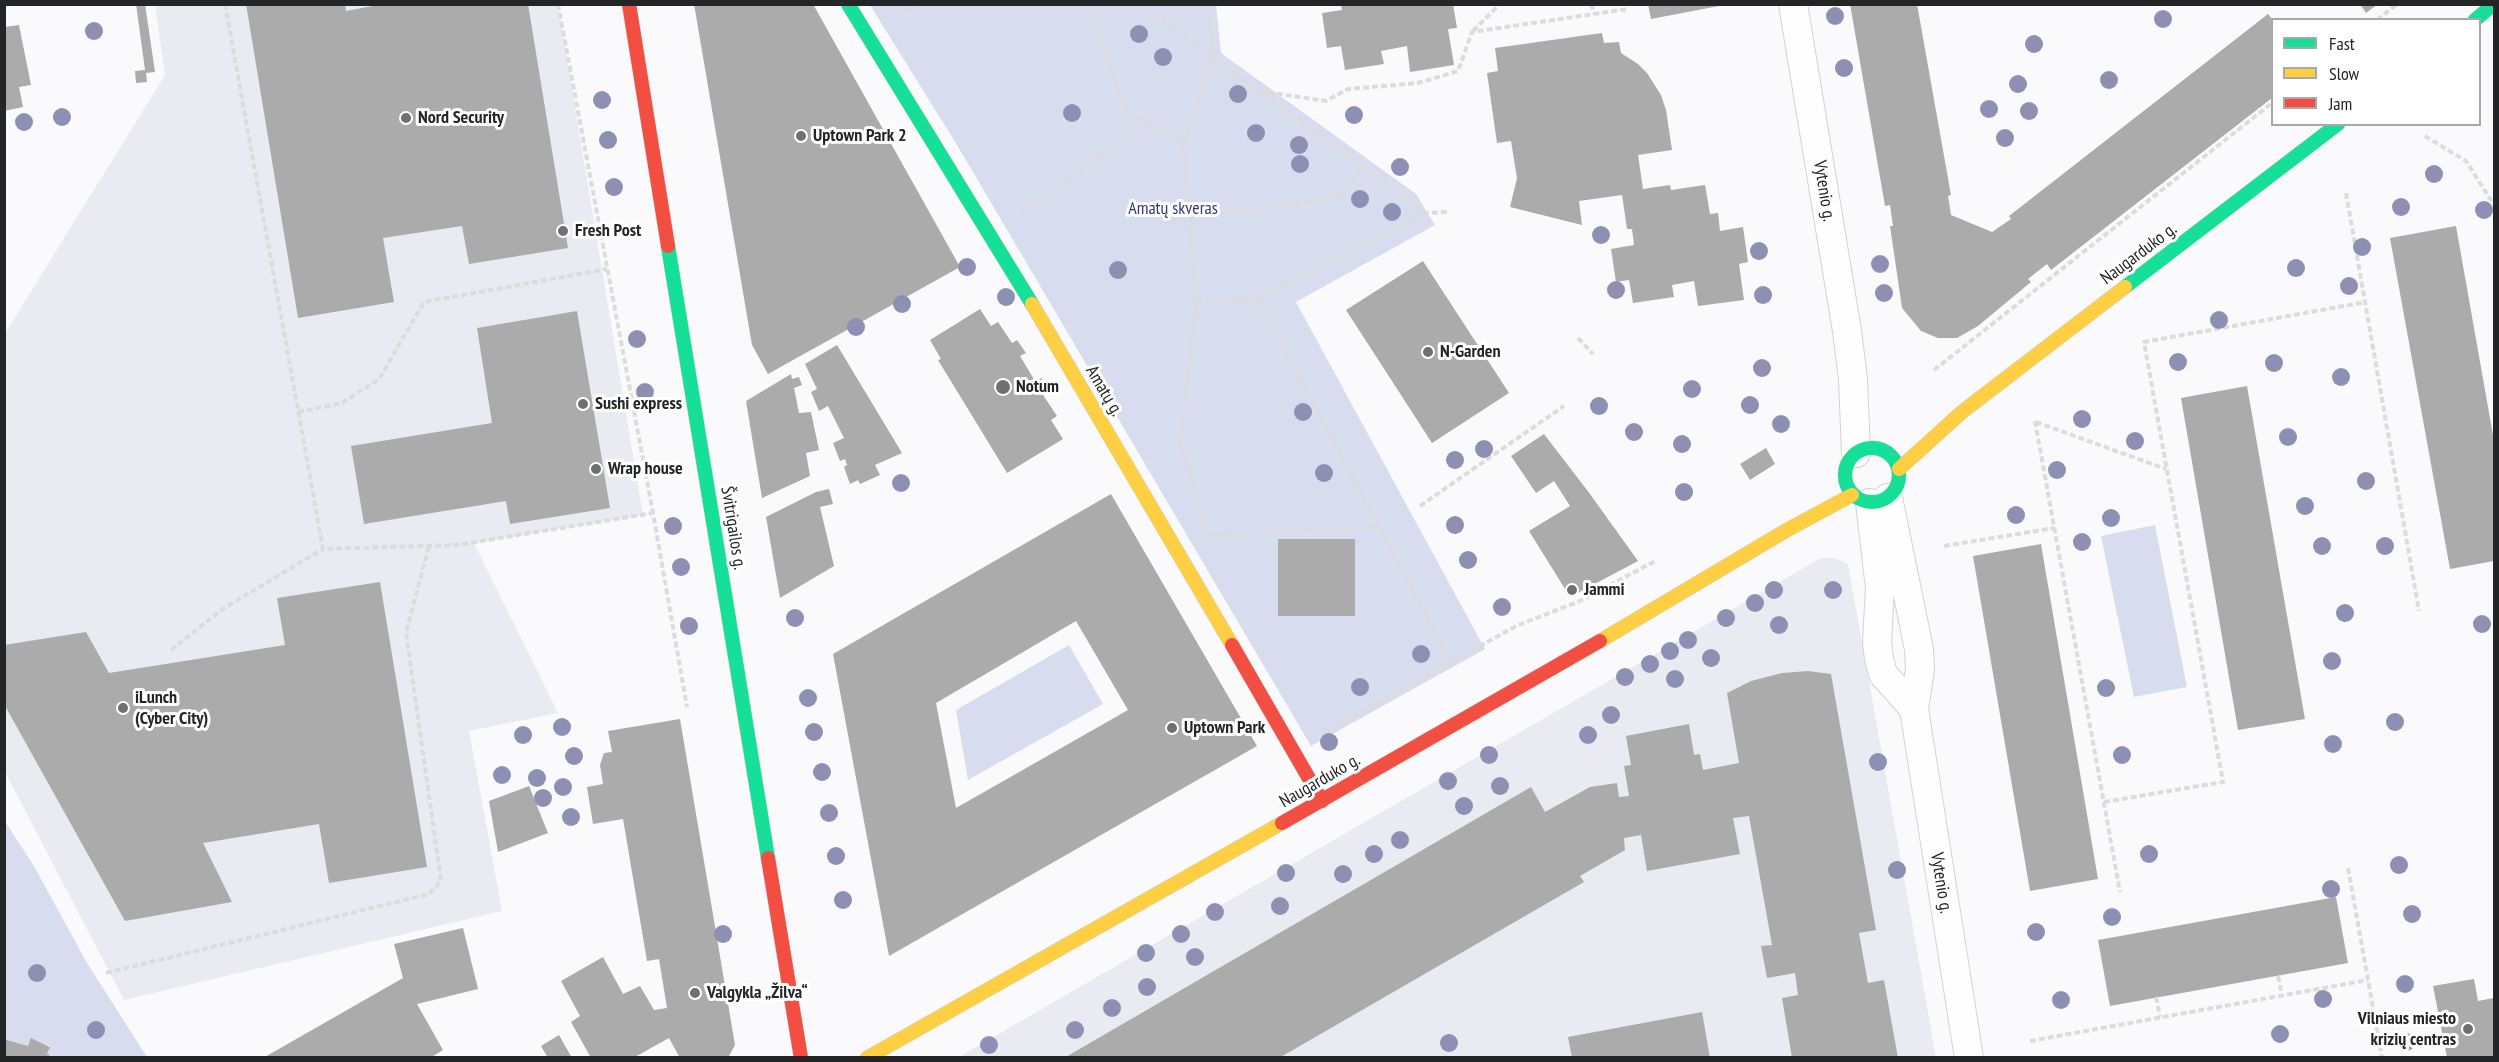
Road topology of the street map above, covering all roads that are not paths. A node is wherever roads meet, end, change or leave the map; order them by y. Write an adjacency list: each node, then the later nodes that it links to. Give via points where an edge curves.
1 (629, 4): 15 (main road, Švitrigailos g.)
2 (848, 4): 14 (main road, Amatų g., via 991,236)
3 (1793, 4): 8 (street, Vytenio g., via 1853,379)
4 (2494, 4): 5 (main road)
5 (2477, 18)
6 (2335, 126): 7 (main road, Naugarduko g.)
7 (1962, 412): 8 (main road, Naugarduko g.); 9 (main road, Naugarduko g.)
8 (1874, 452): 9 (main road); 10 (main road, via 1848,461)
9 (1899, 469): 11 (main road, via 1895,490)
10 (1845, 483): 11 (main road); 12 (main road, Naugarduko g.)
11 (1870, 499): 12 (main road, Naugarduko g.); 13 (street, Vytenio g., via 1918,650 1920,669); 13 (street, via 1880,588 1879,659 1883,674)
12 (1787, 530): 14 (main road, Naugarduko g.)
13 (1914, 709): 17 (street, Vytenio g.)
14 (1322, 801): 16 (main road, Naugarduko g.)
15 (801, 1058)
16 (867, 1058)
17 (1969, 1058)

